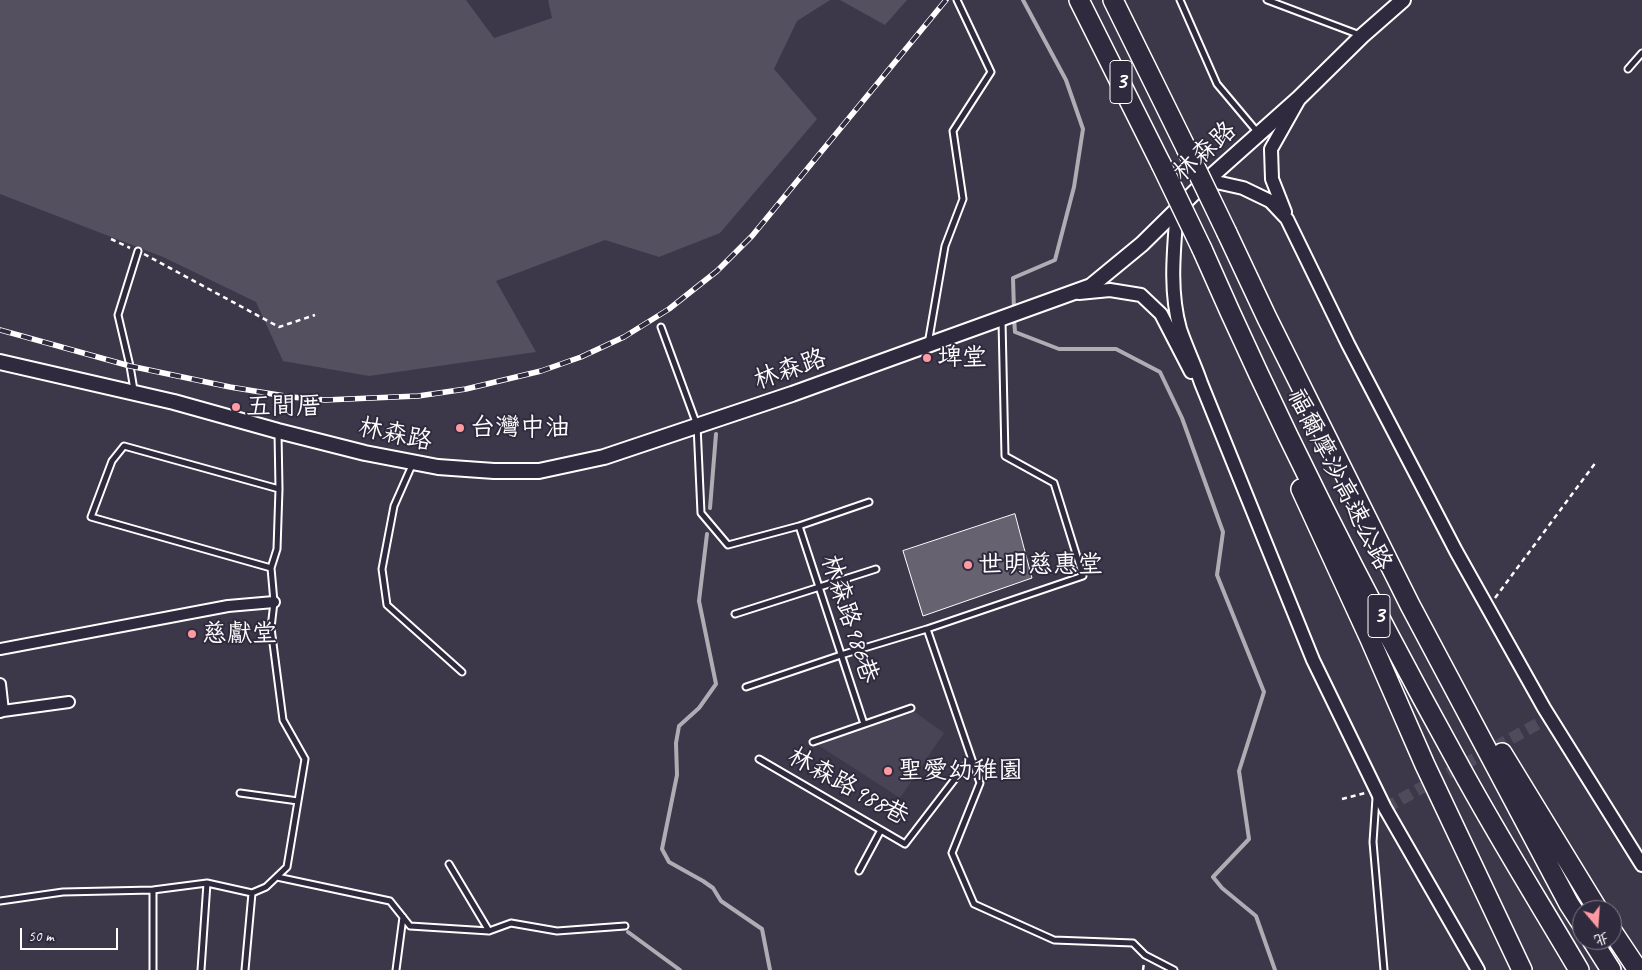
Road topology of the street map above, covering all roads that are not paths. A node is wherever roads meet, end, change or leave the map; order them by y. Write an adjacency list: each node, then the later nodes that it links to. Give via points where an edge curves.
1 (957, 0): 20 (lane, via 991,72 953,131 964,200 945,246)
2 (1079, 0): 19 (highway, 福爾摩沙高速公路 / 3, bridge, via 1202,249)
3 (1113, 0): 39 (highway, 福爾摩沙高速公路 / 3, bridge, via 1267,318)
4 (1180, 0): 11 (lane, via 1217,84)
5 (1267, 0): 7 (lane)
6 (1403, 0): 7 (main road, 林森路)
7 (1362, 36): 10 (main road, 林森路)
8 (1642, 53): 9 (lane)
9 (1628, 68)
10 (1299, 98): 11 (main road, 林森路); 14 (street, via 1271,149 1272,179)
11 (1259, 134): 12 (main road, 林森路)
12 (1208, 180): 13 (main road, 林森路); 14 (street, via 1243,188 1270,200)
13 (1177, 209): 16 (main road, 林森路, via 1142,244 1091,286); 22 (street, via 1174,288 1180,329)
14 (1287, 219): 54 (street, via 1456,551 1544,708)
15 (138, 251): 23 (lane, via 118,315)
16 (1074, 293): 17 (main road, 林森路); 22 (street, via 1110,290 1141,295 1161,314 1188,368)
17 (1004, 317): 20 (main road, 林森路); 35 (lane, via 1005,456 1054,483 1083,576)
18 (661, 327): 24 (lane)
19 (1241, 337): 75 (highway, via 1298,484); 76 (highway, 福爾摩沙高速公路 / 3, via 1357,574 1450,749)
20 (928, 344): 24 (main road, 林森路)
21 (0, 362): 23 (main road, 林森路)
22 (1200, 384): 49 (street, via 1313,660)
23 (134, 393): 25 (main road, 林森路)
24 (697, 425): 26 (main road, 林森路, via 604,457 539,471 438,467); 29 (lane, 林森路986巷, via 702,513 728,545)
25 (278, 431): 26 (main road, 林森路); 27 (lane)
26 (414, 462): 38 (lane, via 394,506 382,569 386,605)
27 (279, 489): 30 (lane, via 277,549); 30 (lane, via 124,446 112,461 92,517)
28 (869, 502): 29 (lane, 林森路986巷)
29 (799, 526): 32 (lane, 林森路986巷)
30 (271, 568): 33 (lane)
31 (876, 569): 32 (lane)
32 (818, 587): 34 (lane); 37 (lane, 林森路986巷)
33 (274, 602): 36 (street, via 228,606); 51 (lane, via 271,628 283,720 305,759)
34 (735, 614)
35 (928, 629): 37 (lane); 47 (lane)
36 (0, 649)
37 (841, 655): 41 (lane); 45 (lane, 林森路986巷)
38 (462, 672)
39 (1452, 683): 60 (highway, via 1499,747); 62 (highway, 福爾摩沙高速公路 / 3)
40 (0, 684): 44 (street)
41 (746, 687)
42 (70, 702): 44 (street)
43 (911, 708): 45 (lane)
44 (2, 712)
45 (864, 724): 46 (lane)
46 (813, 742)
47 (971, 758): 52 (lane, 林森路988巷, via 905,844); 72 (lane, via 980,783 952,853 974,904 1054,940 1133,943 1145,954)
48 (758, 759): 52 (lane, 林森路988巷)
49 (1377, 790): 73 (lane, via 1373,842); 74 (street)
50 (240, 793): 51 (lane)
51 (298, 801): 56 (lane, via 287,867)
52 (881, 830): 55 (lane)
53 (449, 864): 65 (lane)
54 (1642, 864)
55 (859, 871)
56 (277, 877): 59 (lane); 63 (lane, via 390,901)
57 (207, 883): 58 (lane); 59 (lane); 69 (lane)
58 (153, 890): 61 (lane, via 63,892); 68 (lane)
59 (252, 893): 70 (lane)
60 (1592, 900)
61 (0, 901)
62 (1572, 908)
63 (402, 917): 65 (lane, via 410,926); 71 (lane)
64 (625, 926): 65 (lane, via 557,931 511,923)
65 (489, 932)
66 (1622, 946): 78 (highway)
67 (1598, 950): 77 (highway)
68 (153, 970)
69 (201, 970)
70 (246, 970)
71 (396, 970)
72 (1174, 970)
73 (1384, 970)
74 (1478, 970)
75 (1522, 970)
76 (1579, 970)
77 (1611, 970)
78 (1638, 970)

